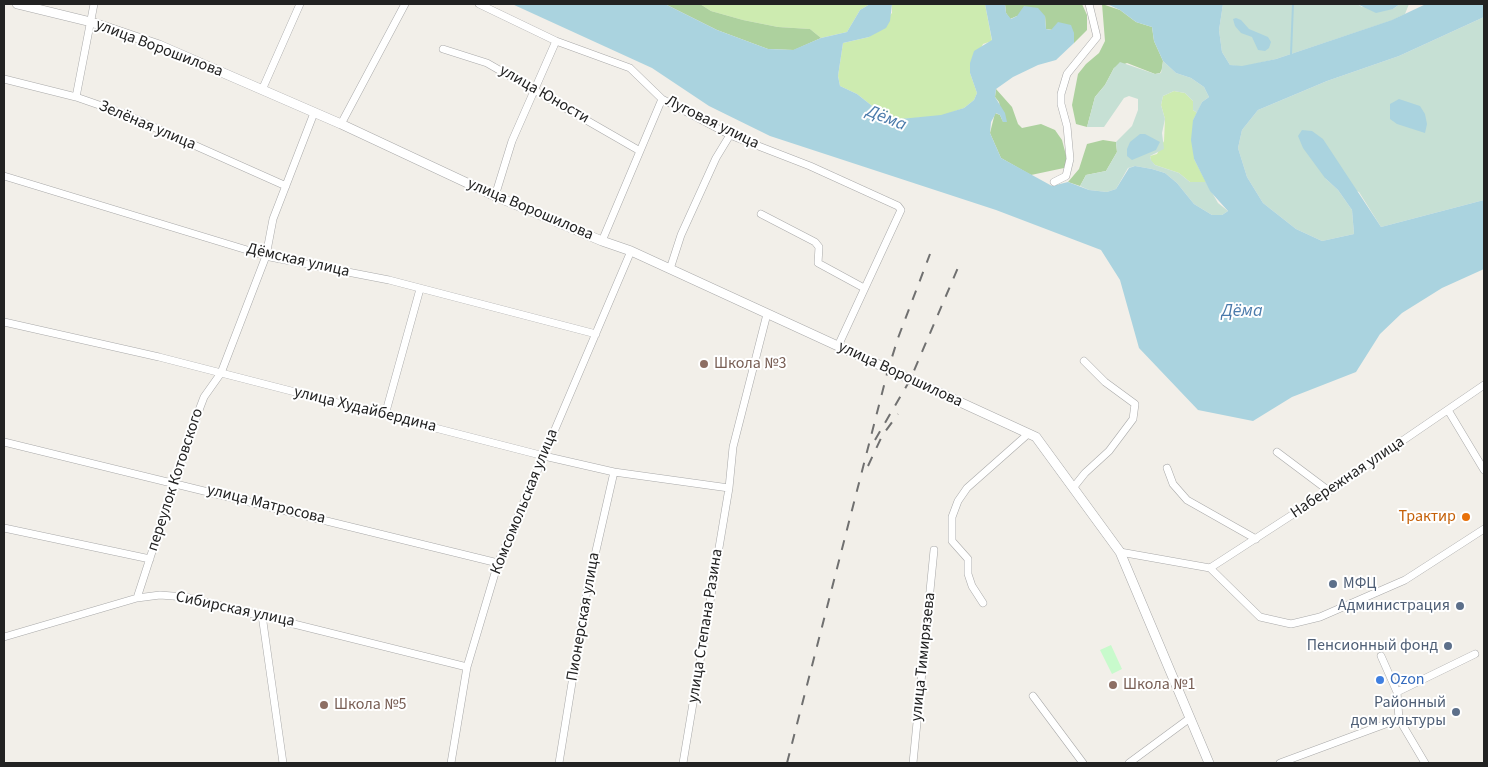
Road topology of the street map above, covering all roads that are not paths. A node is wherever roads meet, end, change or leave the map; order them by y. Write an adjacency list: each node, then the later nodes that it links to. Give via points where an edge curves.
1 (17, 4): 7 (street, улица Ворошилова)
2 (94, 4): 7 (street)
3 (405, 4): 16 (street)
4 (478, 4): 8 (street, Луговая улица)
5 (1089, 4): 20 (street, via 1097,38 1065,80 1060,104 1070,159 1066,176)
6 (296, 5): 12 (street)
7 (91, 22): 12 (street, улица Ворошилова, via 158,45); 13 (street)
8 (556, 41): 11 (street); 14 (street, Луговая улица, via 630,68)
9 (443, 49): 11 (street, улица Юности, via 487,63)
10 (4, 79): 13 (street, Зелёная улица)
11 (536, 89): 18 (street, улица Юности); 22 (street, via 512,141)
12 (262, 90): 15 (street, улица Ворошилова)
13 (76, 97): 21 (street, Зелёная улица, via 122,113)
14 (662, 99): 17 (street, Луговая улица); 18 (street)
15 (314, 113): 16 (street, улица Ворошилова); 21 (street, переулок Котовского)
16 (341, 124): 22 (street, улица Ворошилова)
17 (730, 135): 27 (street, via 681,235); 28 (street, Луговая улица, via 810,166 898,206 901,210)
18 (640, 150): 24 (street)
19 (4, 176): 26 (street, Дёмская улица)
20 (1054, 182)
21 (286, 186): 26 (street, переулок Котовского, via 273,218)
22 (494, 196): 24 (street, улица Ворошилова)
23 (761, 214): 28 (street, via 815,242 819,247 818,263)
24 (602, 241): 25 (street, улица Ворошилова)
25 (631, 251): 27 (street, улица Ворошилова); 32 (street, Комсомольская улица)
26 (266, 256): 29 (street, Дёмская улица); 35 (street, переулок Котовского)
27 (670, 269): 30 (street, улица Ворошилова)
28 (864, 288): 33 (street)
29 (420, 289): 32 (street, Дёмская улица); 38 (street)
30 (767, 314): 33 (street, улица Ворошилова); 47 (street, улица Степана Разина, via 733,447)
31 (4, 322): 35 (street, улица Худайбердина)
32 (596, 334): 42 (street, Комсомольская улица)
33 (838, 346): 39 (street, улица Ворошилова)
34 (1084, 361): 48 (street, via 1105,382 1135,404 1133,419 1109,451)
35 (221, 373): 38 (street, улица Худайбердина); 46 (street, переулок Котовского, via 204,397)
36 (1484, 385): 37 (street, Набережная улица)
37 (1448, 410): 44 (street); 49 (street, Набережная улица)
38 (385, 415): 42 (street, улица Худайбердина)
39 (1032, 435): 48 (street); 59 (street, via 967,488 952,517 952,541 968,559 972,586)
40 (4, 442): 46 (street, улица Матросова)
41 (1277, 452): 49 (street)
42 (544, 456): 45 (street, улица Худайбердина); 56 (street, Комсомольская улица)
43 (1167, 468): 52 (street, via 1173,484 1187,500)
44 (1484, 470)
45 (614, 472): 47 (street, улица Худайбердина); 71 (street, Пионерская улица, via 587,590)
46 (173, 482): 55 (street, переулок Котовского); 56 (street, улица Матросова)
47 (729, 488): 72 (street, улица Степана Разина)
48 (1073, 488): 54 (street)
49 (1329, 491): 52 (street, Набережная улица)
50 (4, 528): 55 (street)
51 (1484, 529): 57 (street, via 1405,580 1320,617 1291,624 1260,617)
52 (1256, 539): 57 (street, Набережная улица)
53 (934, 550): 73 (street, улица Тимирязева)
54 (1120, 552): 57 (street); 67 (street)
55 (150, 558): 58 (street, переулок Котовского)
56 (498, 563): 64 (street, Комсомольская улица)
57 (1210, 568)
58 (138, 598): 60 (street, Сибирская улица, via 160,595 185,597); 61 (street, Сибирская улица)
59 (983, 603)
60 (262, 615): 64 (street, Сибирская улица); 69 (street)
61 (4, 637)
62 (1475, 654): 65 (street)
63 (1381, 656): 65 (street)
64 (467, 667): 70 (street, Комсомольская улица)
65 (1397, 692): 68 (street)
66 (1033, 696): 74 (street)
67 (1190, 718): 75 (street); 76 (street)
68 (1399, 719): 77 (street); 78 (street)
69 (283, 763)
70 (451, 763)
71 (559, 763)
72 (683, 763)
73 (913, 763)
74 (1082, 763)
75 (1129, 763)
76 (1209, 763)
77 (1280, 763)
78 (1425, 763)

